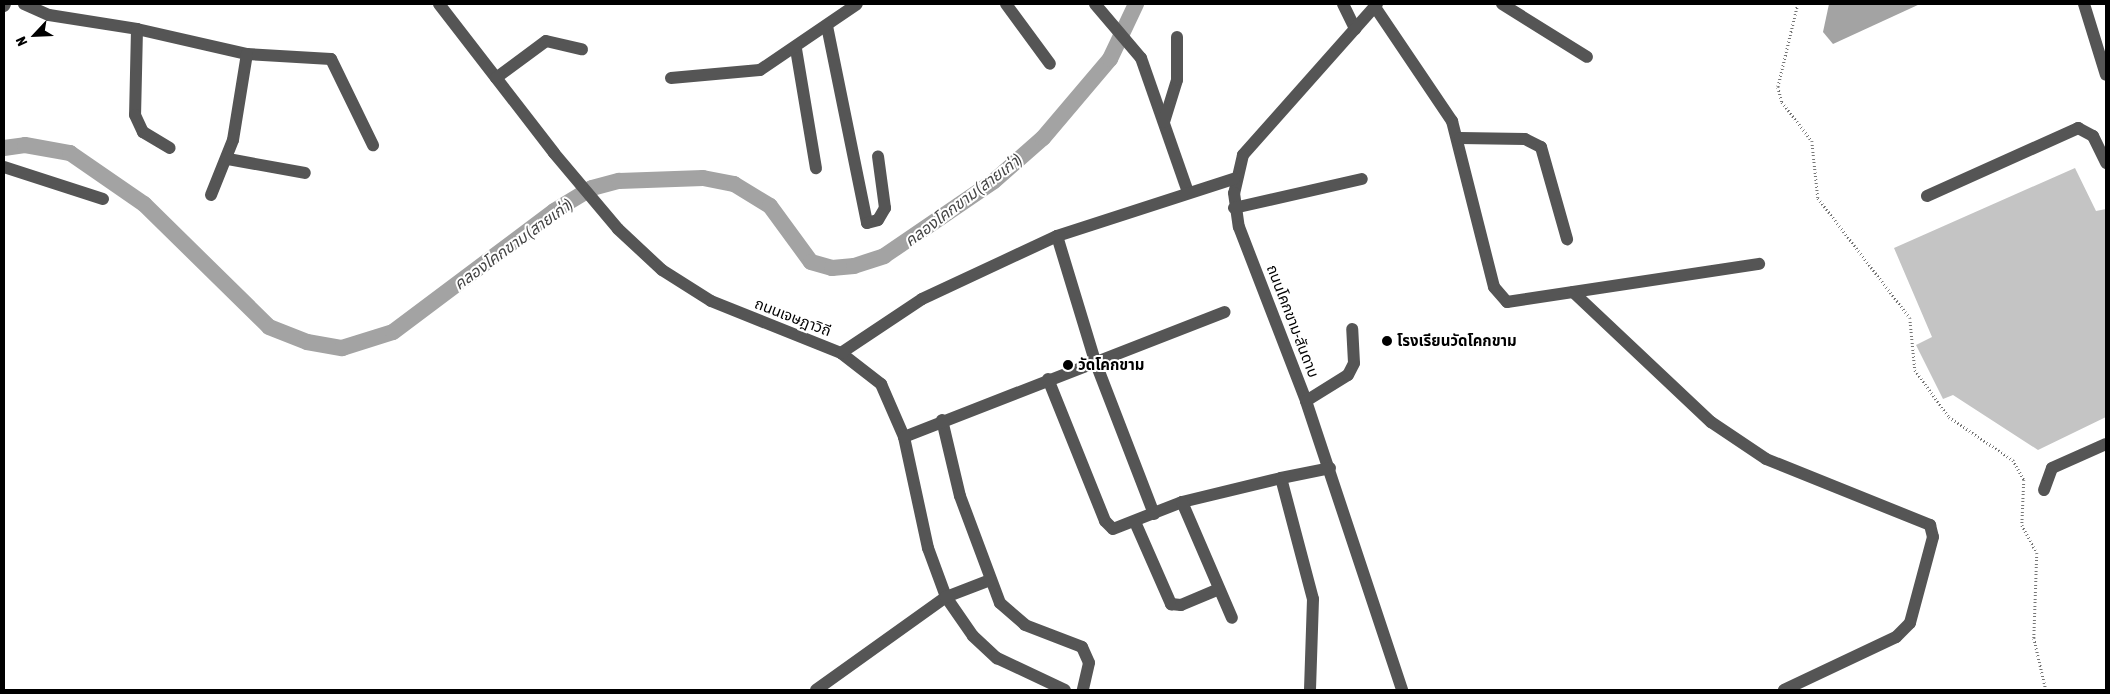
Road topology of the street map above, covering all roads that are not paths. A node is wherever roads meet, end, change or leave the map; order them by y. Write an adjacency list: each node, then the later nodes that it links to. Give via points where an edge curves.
1 (24, 4): 11 (street, via 49,15)
2 (439, 4): 20 (street, ถนนเจษฎาวิถี)
3 (857, 4): 10 (street)
4 (1006, 4): 18 (street)
5 (1343, 4): 12 (street)
6 (1502, 4): 17 (street)
7 (2084, 4): 19 (street)
8 (1376, 5): 12 (street, ถนนโคกขาม-สันดาบ); 23 (street, via 1441,99)
9 (1097, 6): 22 (street, via 1134,47)
10 (827, 26): 15 (street); 26 (street, via 867,223 878,220 885,208)
11 (137, 29): 16 (street); 25 (street, via 135,115 142,132)
12 (1355, 29): 32 (street, ถนนโคกขาม-สันดาบ, via 1244,155)
13 (1177, 37): 22 (street, via 1177,80)
14 (582, 49): 20 (street, via 546,41)
15 (796, 49): 21 (street, via 748,74); 30 (street)
16 (247, 54): 24 (street, via 331,59); 27 (street)
17 (1587, 57)
18 (1050, 64)
19 (2106, 75)
20 (496, 78): 45 (street, ถนนเจษฎาวิถี, via 618,229 684,287)
21 (671, 78)
22 (1164, 122): 34 (street)
23 (1460, 138): 40 (street, via 1524,139 1541,147); 42 (street, via 1500,296 1515,303)
24 (373, 146)
25 (170, 148)
26 (878, 156)
27 (228, 159): 31 (street); 35 (street)
28 (2106, 163): 36 (street, via 2094,136 2078,128)
29 (4, 167): 37 (street)
30 (816, 168)
31 (305, 173)
32 (1234, 179): 34 (street); 38 (street, ถนนโคกขาม-สันดาบ)
33 (1362, 179): 38 (street)
34 (1188, 192): 39 (street)
35 (211, 195)
36 (1928, 196)
37 (104, 199)
38 (1234, 208): 48 (street, ถนนโคกขาม-สันดาบ)
39 (1057, 236): 45 (street, via 922,299); 46 (street)
40 (1567, 239)
41 (1759, 264): 42 (street)
42 (1573, 292): 67 (street, via 1712,422 1766,459 1930,525 1933,537 1910,624 1896,637)
43 (1224, 312): 46 (street)
44 (1352, 329): 48 (street, via 1354,363 1348,375)
45 (841, 353): 50 (street, ถนนเจษฎาวิถี, via 880,384)
46 (1095, 361): 47 (street); 56 (street)
47 (1048, 379): 49 (street); 57 (street, via 1105,521 1113,529)
48 (1306, 401): 52 (street, ถนนโคกขาม-สันดาบ)
49 (942, 420): 50 (street); 58 (street, via 960,496)
50 (904, 437): 60 (street, ถนนเจษฎาวิถี, via 928,548)
51 (2106, 444): 54 (street, via 2052,468)
52 (1330, 468): 53 (street); 66 (street, ถนนโคกขาม-สันดาบ)
53 (1281, 478): 55 (street); 65 (street, via 1313,599)
54 (2044, 490)
55 (1182, 502): 56 (street); 59 (street)
56 (1154, 514): 57 (street)
57 (1135, 522): 59 (street, via 1171,604 1182,605)
58 (990, 580): 60 (street); 64 (street, via 1011,616 1082,647 1089,662)
59 (1219, 589): 61 (street)
60 (946, 597): 62 (street); 63 (street, ถนนเจษฎาวิถี, via 973,636 997,658)
61 (1232, 618)
62 (816, 690)
63 (1065, 690)
64 (1083, 690)
65 (1310, 690)
66 (1402, 690)
67 (1784, 690)

